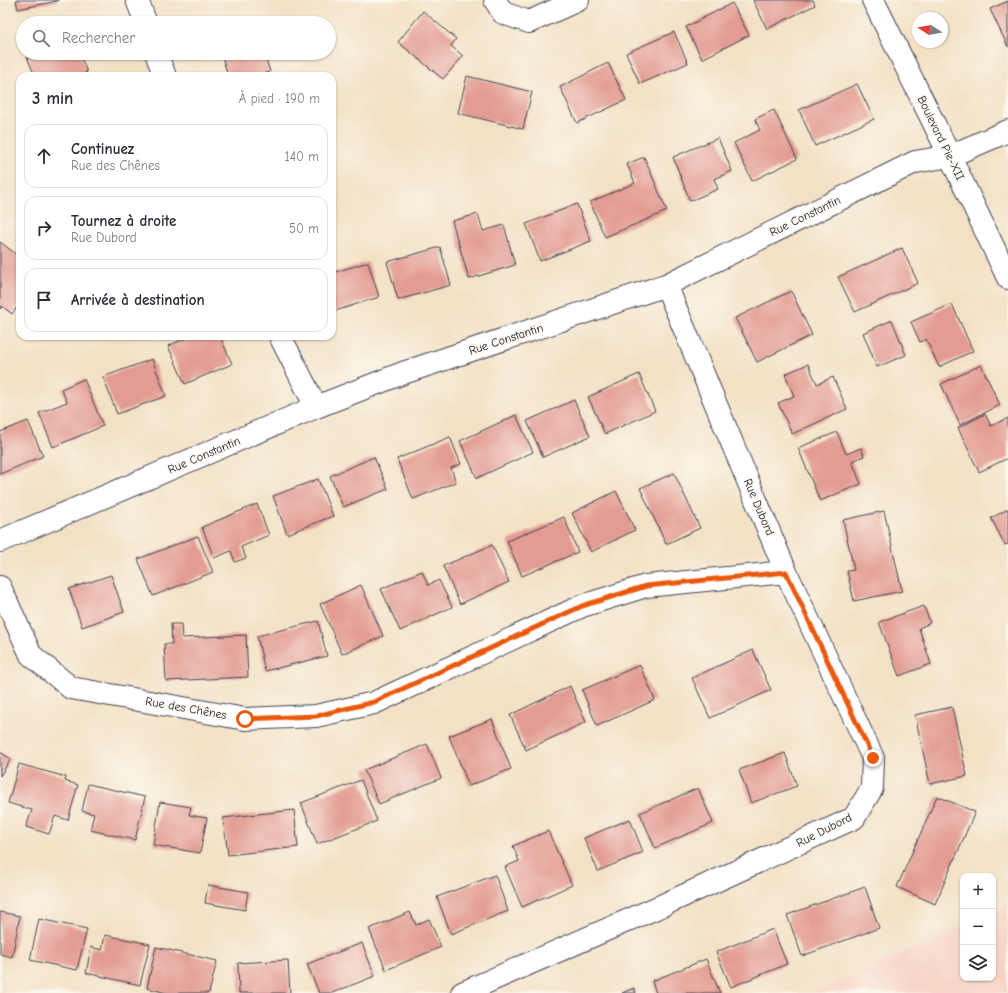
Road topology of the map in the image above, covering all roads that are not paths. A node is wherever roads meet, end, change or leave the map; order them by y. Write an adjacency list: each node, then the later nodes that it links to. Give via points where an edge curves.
1 (137, 0): 5 (street)
2 (495, 0): 3 (street, via 503,13 529,22)
3 (578, 0)
4 (873, 0): 9 (street, Boulevard Pie-XII)
5 (143, 16)
6 (159, 60): 7 (street)
7 (163, 72)
8 (1008, 130): 9 (street, Rue Constantin)
9 (950, 156): 10 (street, Boulevard Pie-XII); 11 (street, Rue Constantin, via 915,162)
10 (1008, 278)
11 (666, 285): 13 (street, Rue Constantin, via 403,373); 15 (street, Rue Dubord)
12 (282, 340): 13 (street)
13 (316, 408): 14 (street, Rue Constantin)
14 (0, 541)
15 (786, 572): 16 (street, Rue des Chênes, via 646,586 582,606 374,702 316,716 245,719 71,688 31,655); 17 (street, Rue Dubord, via 873,758 872,788 854,818 663,906)
16 (0, 586)
17 (462, 993)

